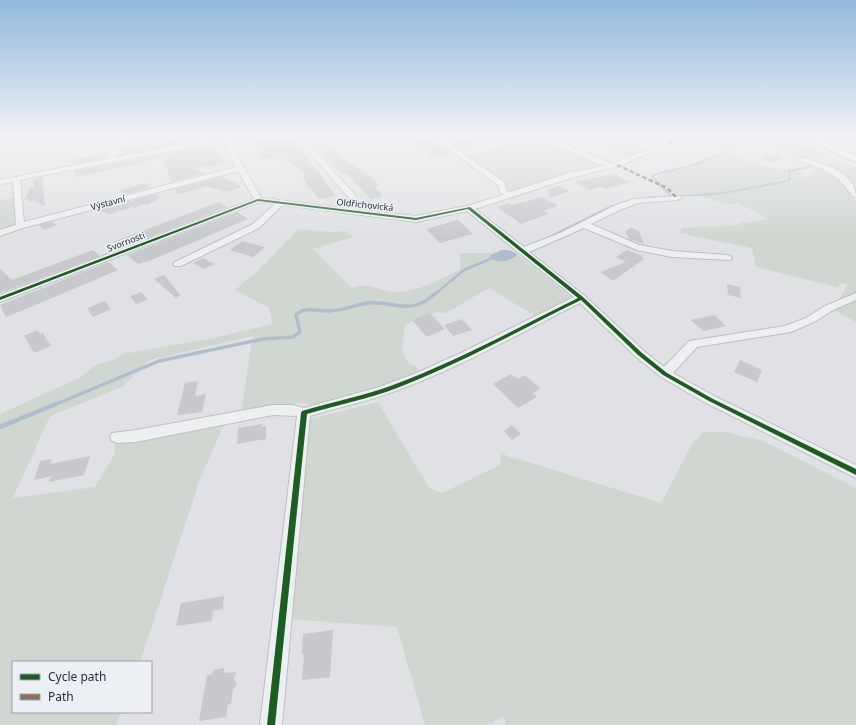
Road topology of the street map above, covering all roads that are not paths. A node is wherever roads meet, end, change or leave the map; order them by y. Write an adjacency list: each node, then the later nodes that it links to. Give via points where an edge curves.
1 (53, 172): 8 (street)
2 (225, 172): 18 (street, Výstavní)
3 (242, 172): 13 (street)
4 (330, 172): 16 (street, via 353,198 352,205)
5 (484, 172): 10 (street, via 501,184 504,192)
6 (585, 172): 10 (street, Oldřichovická)
7 (834, 172): 11 (street)
8 (16, 179): 9 (street); 18 (street)
9 (0, 182)
10 (508, 194): 15 (street, Oldřichovická)
11 (856, 195)
12 (676, 198): 17 (street, via 637,201)
13 (258, 200): 14 (street, Oldřichovická); 25 (street, Svornosti)
14 (281, 203): 16 (street, Oldřichovická); 22 (street, via 256,226)
15 (469, 208): 16 (street, Oldřichovická, via 416,219); 20 (street)
16 (346, 211)
17 (583, 224): 20 (street); 21 (street, via 637,247 672,254)
18 (20, 226): 19 (street, Výstavní)
19 (0, 233)
20 (523, 251): 24 (street)
21 (728, 258)
22 (178, 264)
23 (856, 296): 26 (street, via 787,329 693,344)
24 (581, 298): 26 (street); 27 (street, via 421,376 394,387)
25 (0, 299)
26 (665, 374): 29 (street, via 711,400)
27 (304, 413): 28 (street, via 273,410 136,436); 30 (street)
28 (117, 437)
29 (856, 472)
30 (271, 725)

